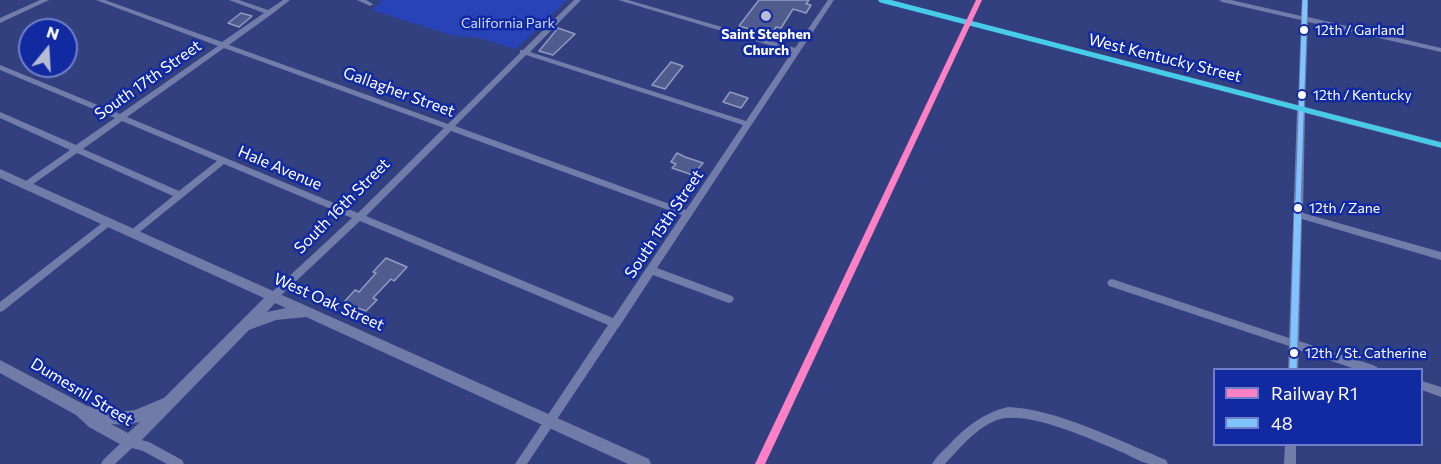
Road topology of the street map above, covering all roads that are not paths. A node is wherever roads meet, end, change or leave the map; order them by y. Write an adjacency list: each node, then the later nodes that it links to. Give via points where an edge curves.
1 (46, 0): 17 (street)
2 (99, 0): 14 (street, Gallagher Street)
3 (127, 0): 14 (street)
4 (232, 0): 15 (street)
5 (287, 0): 15 (street, South 17th Street)
6 (360, 0): 13 (street)
7 (578, 0): 21 (street, South 16th Street)
8 (621, 0): 20 (street)
9 (831, 0): 20 (street, South 15th Street)
10 (881, 0): 23 (street, West Kentucky Street)
11 (1222, 0): 16 (street)
12 (1305, 0): 16 (street)
13 (370, 3)
14 (115, 6): 18 (street, Gallagher Street)
15 (270, 13): 18 (street, South 17th Street)
16 (1304, 19): 19 (street); 23 (street)
17 (0, 21)
18 (224, 45): 25 (street, South 17th Street); 27 (street, Gallagher Street)
19 (1441, 50)
20 (797, 51): 26 (street, South 15th Street)
21 (524, 52): 26 (street); 27 (street, South 16th Street)
22 (0, 67): 25 (street, Hale Avenue)
23 (1302, 109): 28 (street, West Kentucky Street); 35 (street)
24 (0, 116): 29 (street)
25 (121, 118): 29 (street, South 17th Street); 30 (street, Hale Avenue)
26 (748, 124): 34 (street, South 15th Street)
27 (448, 126): 34 (street, Gallagher Street); 36 (street, South 16th Street)
28 (1441, 145)
29 (76, 150): 32 (street, South 17th Street); 33 (street)
30 (223, 160): 33 (street); 36 (street, Hale Avenue)
31 (0, 173): 32 (main road, West Oak Street)
32 (26, 185): 37 (main road, West Oak Street)
33 (180, 195): 38 (street)
34 (688, 214): 40 (street, South 15th Street)
35 (1299, 215): 39 (street); 48 (street)
36 (359, 217): 42 (street, South 16th Street); 46 (street, Hale Avenue)
37 (109, 222): 38 (main road, West Oak Street); 44 (street)
38 (133, 233): 42 (main road, West Oak Street)
39 (1441, 256)
40 (651, 270): 43 (street); 46 (street, South 15th Street)
41 (1112, 283): 48 (street)
42 (273, 297): 45 (main road, West Oak Street); 47 (main road, South 16th Street)
43 (729, 299)
44 (0, 308)
45 (310, 313): 47 (main road, via 278,314 259,320); 56 (main road, West Oak Street)
46 (616, 324): 56 (street, South 15th Street)
47 (238, 334): 54 (main road, South 16th Street)
48 (1294, 343): 50 (street); 51 (street)
49 (0, 366): 55 (main road, Dumesnil Street)
50 (1293, 368)
51 (1370, 368)
52 (1423, 386): 53 (street)
53 (1441, 392)
54 (179, 394): 55 (main road, via 146,414 124,420); 57 (main road, South 16th Street)
55 (81, 410): 57 (main road, Dumesnil Street)
56 (549, 422): 61 (street, South 15th Street); 62 (main road, West Oak Street)
57 (130, 442): 59 (street, South 16th Street); 60 (street, Dumesnil Street)
58 (1291, 446): 65 (street)
59 (107, 464)
60 (178, 464)
61 (521, 464)
62 (644, 464)
63 (938, 464): 64 (street, via 981,425 1008,412 1021,412)
64 (1162, 464)
65 (1290, 464)

